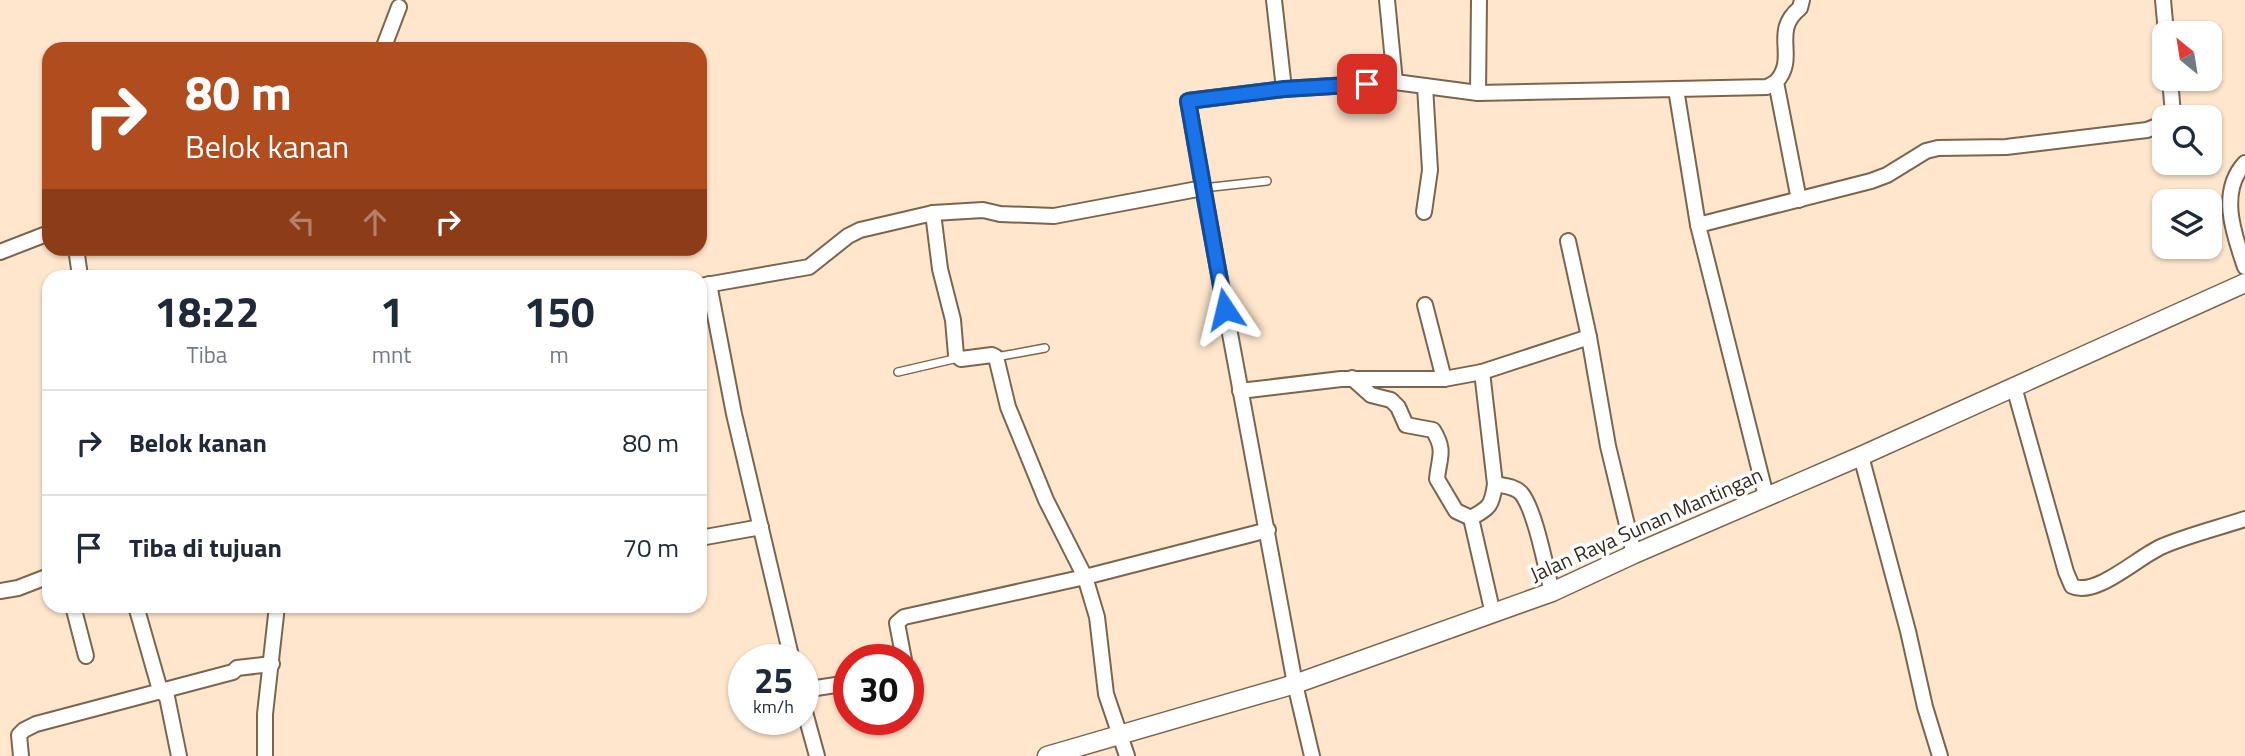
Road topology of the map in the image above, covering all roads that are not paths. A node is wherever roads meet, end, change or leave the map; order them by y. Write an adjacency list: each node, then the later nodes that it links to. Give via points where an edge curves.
1 (1273, 0): 12 (street)
2 (1387, 0): 9 (street)
3 (1479, 0): 14 (street)
4 (1802, 0): 10 (street, via 1789,17 1786,65)
5 (2163, 0): 7 (street)
6 (399, 7): 8 (street)
7 (2165, 21)
8 (386, 42)
9 (1395, 82): 11 (street); 12 (street)
10 (1776, 82): 13 (street, via 1767,87); 19 (street)
11 (1425, 86): 14 (street); 20 (street, via 1430,170)
12 (1284, 89): 18 (street, via 1188,101)
13 (1676, 89): 14 (street); 22 (street)
14 (1478, 93)
15 (2152, 128): 19 (street, via 2006,147 1926,150 1887,175)
16 (2245, 163): 26 (street, via 2232,185 2230,205)
17 (1267, 181): 18 (lane)
18 (1203, 188): 21 (street, via 1054,216 983,210); 40 (street)
19 (1799, 201): 22 (street)
20 (1424, 212)
21 (933, 213): 28 (street, via 860,230 809,267); 34 (street, via 940,270 953,320 954,350)
22 (1698, 225): 43 (street)
23 (42, 236): 25 (street)
24 (1568, 241): 31 (street)
25 (0, 252)
26 (2245, 267)
27 (2245, 283): 39 (street, Jalan Raya Sunan Mantingan)
28 (707, 285)
29 (707, 298): 46 (street)
30 (1425, 305): 38 (street)
31 (1589, 337): 36 (street); 49 (street, via 1608,446)
32 (1045, 348): 33 (lane)
33 (996, 357): 34 (street); 50 (street, via 1008,407 1046,500)
34 (959, 358): 35 (lane)
35 (898, 372)
36 (1482, 372): 38 (street); 42 (street)
37 (1352, 378): 38 (street); 40 (street); 44 (street, via 1371,395 1391,400 1406,425 1433,430 1442,454 1437,479 1455,511)
38 (1444, 379)
39 (2014, 387): 41 (street, Jalan Raya Sunan Mantingan); 45 (street, via 2072,586 2084,589 2100,583 2161,546)
40 (1240, 391): 47 (street)
41 (1861, 456): 43 (street, Jalan Raya Sunan Mantingan); 73 (street)
42 (1495, 484): 44 (street, via 1488,509); 53 (street, via 1522,494)
43 (1766, 496): 49 (street, Jalan Raya Sunan Mantingan)
44 (1471, 519): 57 (street)
45 (2245, 519)
46 (761, 527): 48 (street); 58 (street)
47 (1268, 530): 50 (street); 62 (street)
48 (707, 537)
49 (1634, 554): 53 (street, Jalan Raya Sunan Mantingan)
50 (1085, 577): 59 (street, via 904,617 897,623); 64 (street, via 1097,617 1106,695)
51 (42, 579): 52 (street)
52 (0, 591)
53 (1552, 592): 57 (street, Jalan Raya Sunan Mantingan)
54 (75, 613): 60 (street)
55 (138, 613): 63 (street)
56 (276, 613): 61 (street)
57 (1493, 614): 62 (street, Jalan Raya Sunan Mantingan)
58 (788, 644)
59 (901, 644)
60 (86, 656)
61 (272, 664): 63 (street, via 237,668); 68 (street)
62 (1295, 684): 64 (street, Jalan Raya Sunan Mantingan); 72 (street)
63 (160, 690): 66 (street, via 24,730 19,735); 67 (street, via 167,697)
64 (1119, 734): 70 (street, Jalan Raya Sunan Mantingan); 71 (street)
65 (811, 735): 69 (street)
66 (22, 756)
67 (179, 756)
68 (264, 756)
69 (817, 756)
70 (1047, 756)
71 (1127, 756)
72 (1312, 756)
73 (1940, 756)

